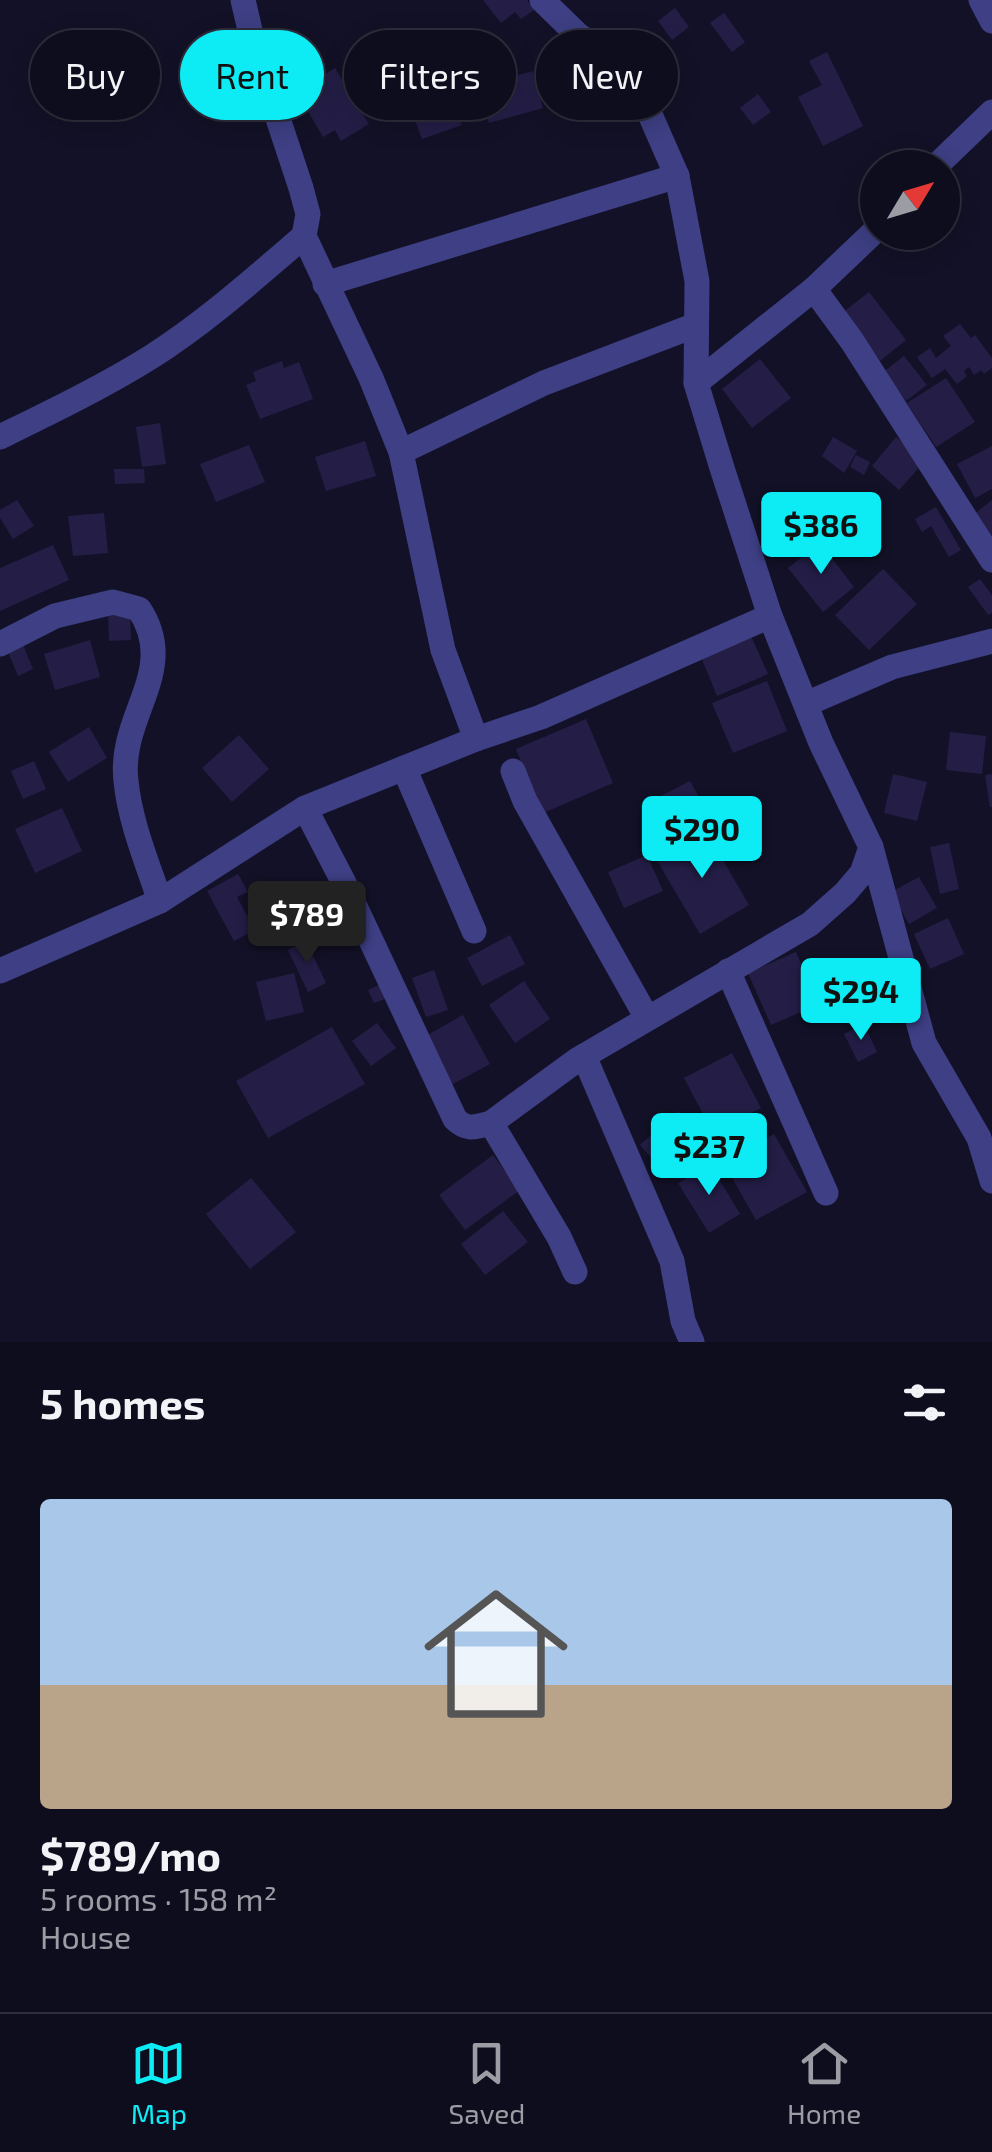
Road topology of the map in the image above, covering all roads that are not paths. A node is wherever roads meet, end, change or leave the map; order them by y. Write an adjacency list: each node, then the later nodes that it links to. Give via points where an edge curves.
1 (244, 0): 8 (street, via 308,214)
2 (542, 0): 7 (street, via 624,73 645,102)
3 (982, 0): 4 (street)
4 (992, 22)
5 (992, 112): 6 (street)
6 (953, 150)
7 (677, 176): 10 (street); 12 (street, via 697,281)
8 (304, 236): 10 (street); 14 (street, via 152,356)
9 (860, 245): 11 (street)
10 (325, 284): 15 (street)
11 (814, 289): 13 (street); 16 (street)
12 (696, 325): 13 (street); 15 (street, via 544,383)
13 (696, 382): 17 (street)
14 (0, 437)
15 (401, 452): 21 (street, via 443,650)
16 (992, 560)
17 (770, 616): 20 (street); 21 (street)
18 (992, 642): 20 (street, via 892,667)
19 (0, 644): 26 (street, via 55,616 112,602 139,610 151,628 154,662 125,750 137,832)
20 (806, 704): 25 (street)
21 (476, 739): 22 (street)
22 (404, 768): 24 (street); 27 (street)
23 (513, 771): 30 (street)
24 (305, 808): 26 (street); 32 (street, via 455,1119 472,1129)
25 (871, 847): 28 (street, via 862,872 810,924); 33 (street, via 924,1043 978,1138)
26 (160, 901): 29 (street)
27 (474, 931)
28 (728, 970): 30 (street); 34 (street)
29 (0, 971)
30 (647, 1018): 31 (street)
31 (584, 1056): 32 (street); 36 (street, via 672,1262)
32 (491, 1123): 35 (street)
33 (992, 1181)
34 (826, 1192)
35 (575, 1272)
36 (692, 1342)

